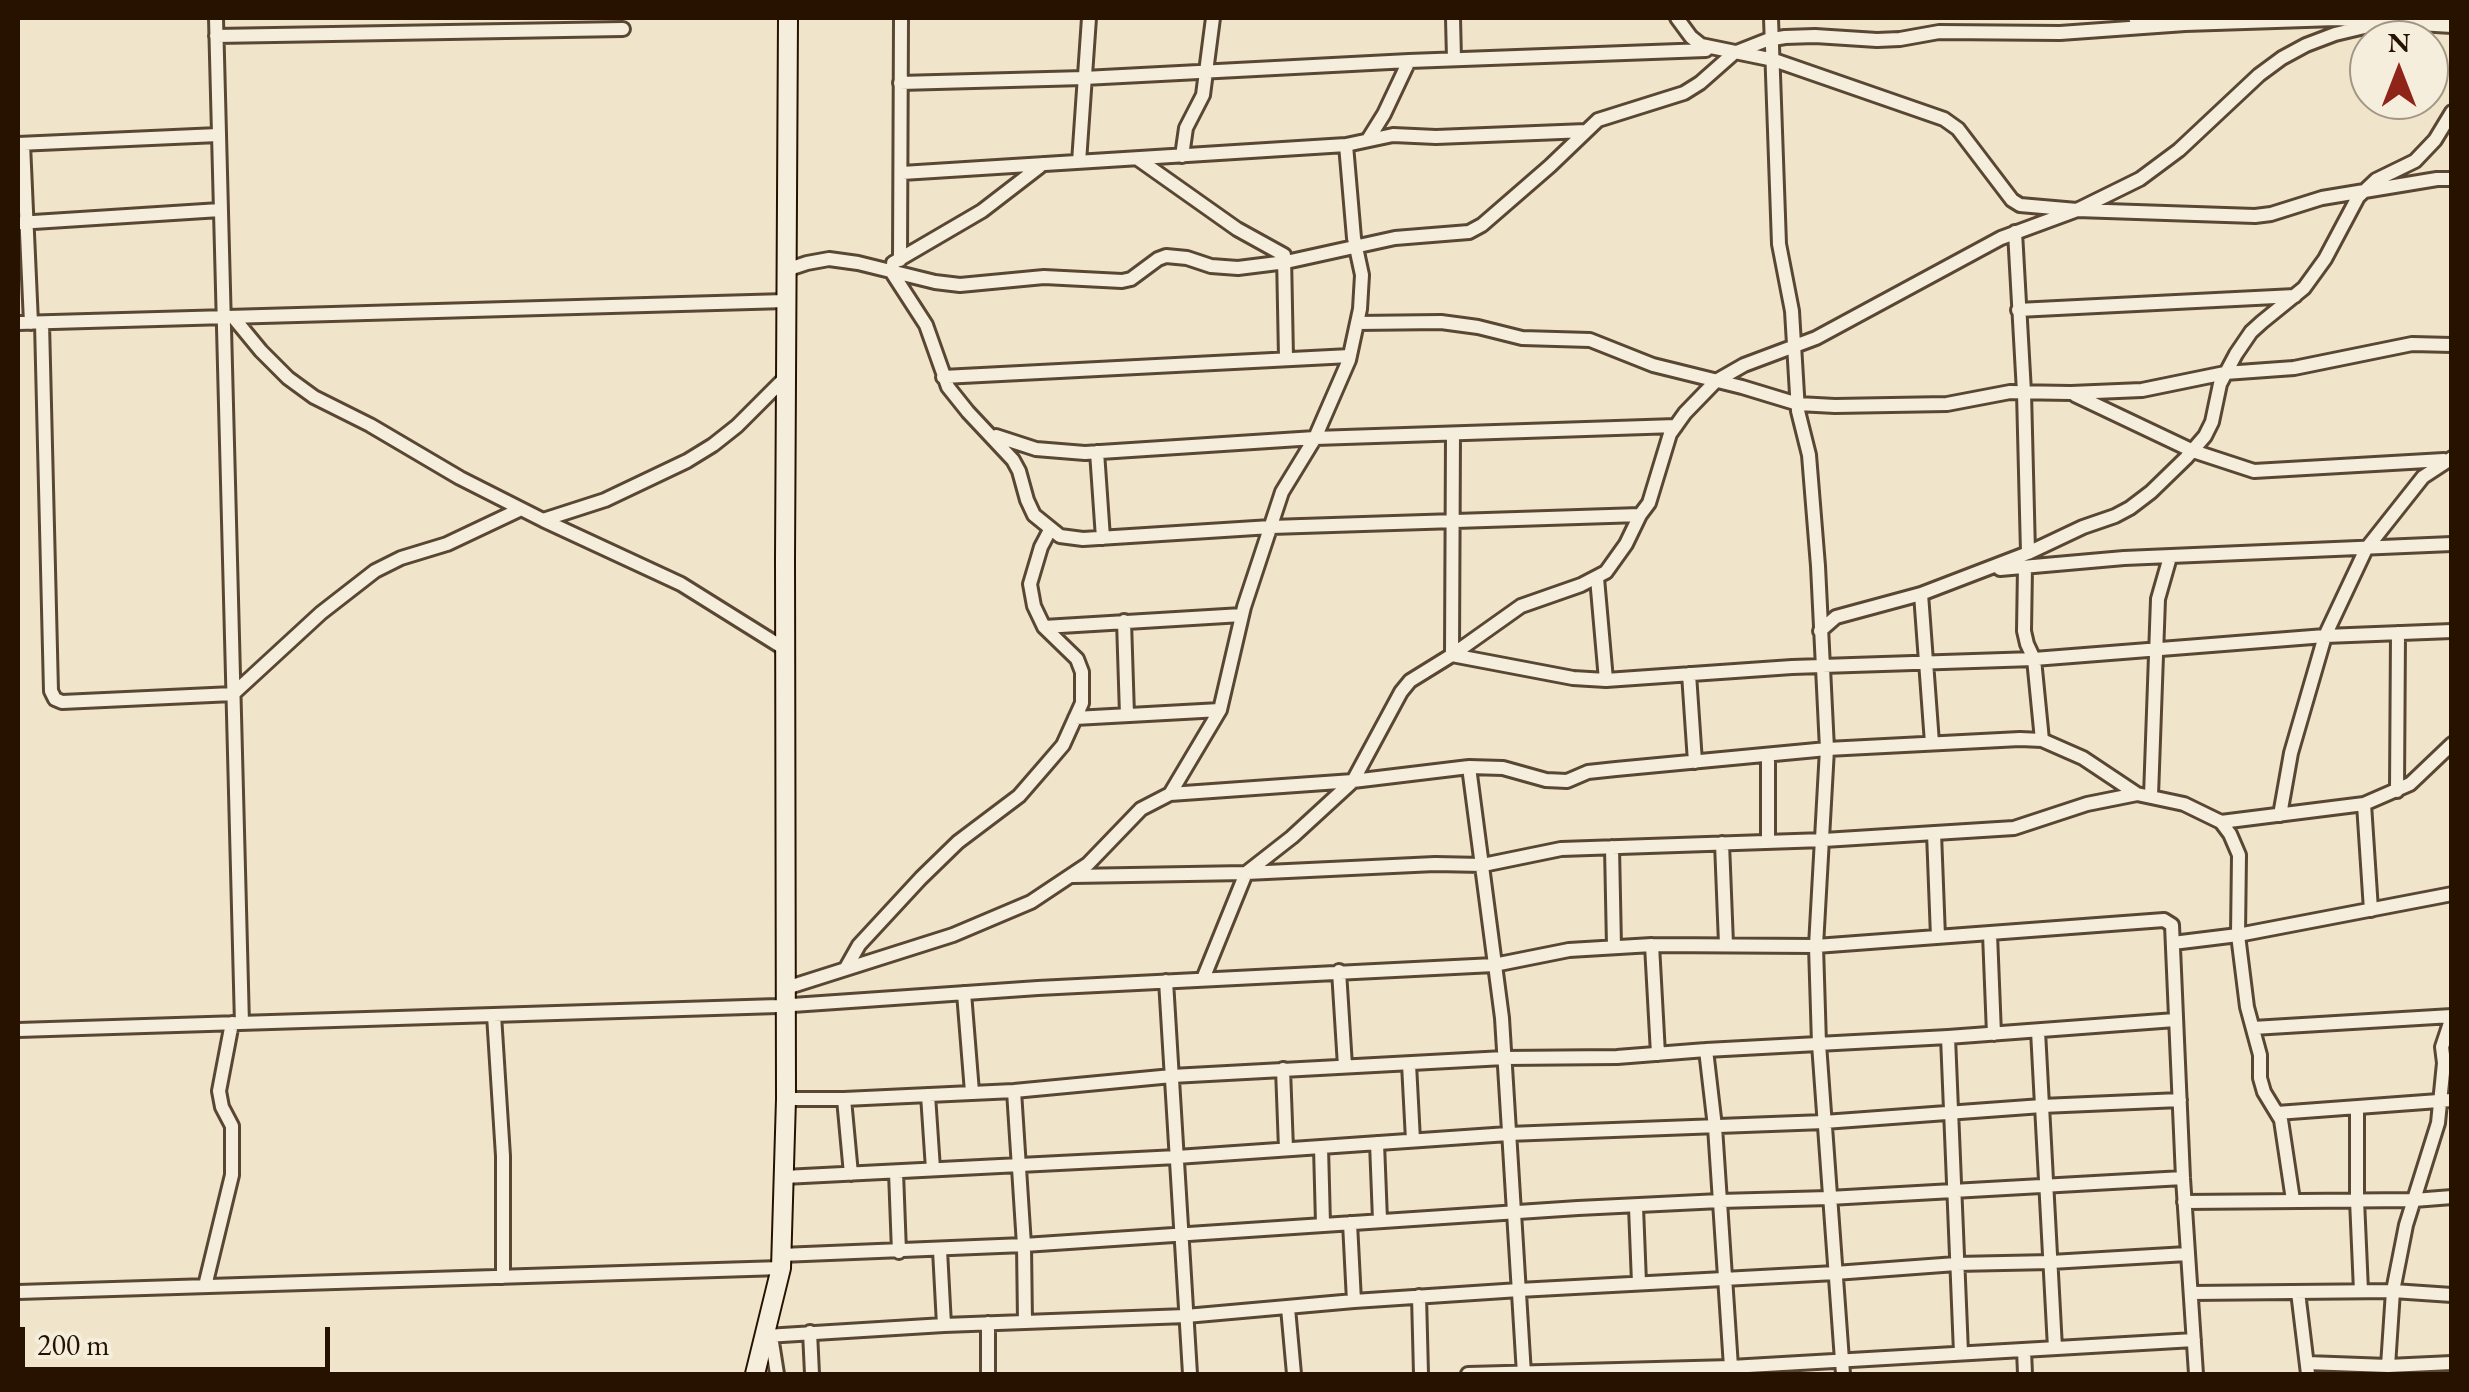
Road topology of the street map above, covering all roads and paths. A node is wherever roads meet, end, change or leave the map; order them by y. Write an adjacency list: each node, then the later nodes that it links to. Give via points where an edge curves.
1 (216, 18): 14 (street)
2 (788, 18): 44 (street)
3 (901, 18): 23 (street)
4 (1089, 18): 22 (street)
5 (1213, 18): 21 (street)
6 (1453, 18): 18 (street)
7 (1677, 18): 16 (street, via 1691,38)
8 (1771, 18): 15 (street)
9 (2134, 18): 11 (street)
10 (2349, 20): 11 (street)
11 (2170, 25): 15 (street, via 2060,34)
12 (623, 29): 14 (street)
13 (2349, 31): 38 (street, via 2282,58 2158,168)
14 (216, 36): 26 (street)
15 (1772, 39): 17 (street); 19 (street)
16 (1716, 50): 17 (street); 18 (street)
17 (1734, 52): 19 (street); 25 (street, via 1684,92 1605,117)
18 (1454, 60): 20 (street)
19 (1774, 60): 38 (street, via 1944,119 2020,206); 51 (street, via 1779,244)
20 (1409, 61): 21 (street); 27 (street)
21 (1206, 72): 22 (street); 30 (street)
22 (1084, 78): 23 (street); 32 (street)
23 (900, 83): 34 (street)
24 (2452, 112): 36 (street, via 2415,161)
25 (1586, 131): 27 (street); 41 (street, via 1476,229)
26 (218, 135): 28 (street); 37 (street)
27 (1370, 138): 29 (street)
28 (20, 144): 39 (street)
29 (1346, 145): 30 (street); 41 (street)
30 (1182, 156): 31 (street)
31 (1138, 159): 32 (street); 42 (street)
32 (1079, 162): 33 (street)
33 (1043, 164): 34 (street); 43 (street)
34 (902, 173): 43 (street)
35 (2452, 179): 36 (street)
36 (2363, 192): 38 (street, via 2255,216); 45 (street)
37 (220, 210): 39 (street); 48 (street)
38 (2077, 210): 40 (street)
39 (21, 222): 49 (street)
40 (2015, 232): 47 (street); 51 (street)
41 (1356, 246): 42 (street); 50 (street, via 1362,275)
42 (1286, 262): 43 (street, via 1226,268 1166,256 1122,281 1044,277 960,285); 54 (street)
43 (891, 267): 44 (street, via 828,259); 57 (street, via 926,325)
44 (786, 270): 46 (street)
45 (2297, 296): 47 (street); 55 (street, via 2252,332)
46 (786, 301): 48 (street); 56 (street)
47 (2018, 310): 59 (street)
48 (228, 317): 49 (street); 69 (street, via 302,389); 97 (street)
49 (30, 323): 97 (street, via 54,699)
50 (1358, 323): 53 (street); 58 (street, via 1424,321 1516,337 1581,339)
51 (1795, 346): 58 (street); 61 (street)
52 (2452, 346): 55 (street, via 2412,344 2294,368)
53 (1350, 356): 54 (street); 65 (street)
54 (1286, 358): 57 (street)
55 (2225, 373): 60 (street, via 2153,388); 66 (street, via 2212,422)
56 (786, 377): 71 (street, via 737,426 687,461); 90 (street)
57 (943, 378): 63 (street)
58 (1716, 381): 61 (street); 62 (street)
59 (2024, 392): 60 (street); 61 (street, via 1948,404); 79 (street)
60 (2071, 394): 66 (street)
61 (1798, 404): 85 (street, via 1809,455)
62 (1676, 426): 64 (street); 70 (street)
63 (986, 431): 67 (street, via 1036,449); 74 (street, via 1013,460 1034,516)
64 (1454, 434): 65 (street); 72 (street)
65 (1316, 438): 67 (street); 73 (street, via 1282,492)
66 (2193, 451): 68 (street, via 2254,471); 79 (street, via 2130,508)
67 (1096, 452): 75 (street)
68 (2450, 459): 77 (street, via 2423,477)
69 (521, 509): 71 (street); 97 (street, via 375,571)
70 (1640, 515): 72 (street); 80 (street, via 1616,560)
71 (543, 520): 90 (street, via 681,584)
72 (1452, 522): 73 (street); 91 (street)
73 (1270, 527): 75 (street); 82 (street)
74 (1050, 530): 75 (street, via 1069,538); 84 (street, via 1030,584)
75 (1102, 538)
76 (2452, 544): 77 (street)
77 (2366, 549): 78 (street); 88 (street)
78 (2170, 557): 79 (street); 89 (street, via 2158,598)
79 (2026, 560): 81 (street); 92 (street, via 2024,631)
80 (1597, 578): 91 (street, via 1521,606); 96 (street)
81 (1920, 594): 85 (street, via 1836,617); 93 (street)
82 (1242, 615): 83 (street); 98 (street)
83 (1124, 622): 84 (street); 99 (street)
84 (1044, 627): 100 (street, via 1077,658 1082,672)
85 (1820, 631): 94 (street)
86 (2452, 632): 87 (street)
87 (2398, 633): 88 (street); 109 (street)
88 (2326, 636): 89 (street); 113 (street)
89 (2155, 648): 92 (street); 111 (street)
90 (785, 649): 139 (street)
91 (1452, 655): 96 (street); 108 (street, via 1401,692)
92 (2034, 658): 93 (street); 101 (street)
93 (1926, 662): 94 (street); 102 (street)
94 (1822, 666): 95 (street); 104 (street)
95 (1688, 674): 96 (street); 106 (street)
96 (1606, 680)
97 (234, 694): 143 (street)
98 (1220, 710): 99 (street); 110 (street)
99 (1127, 715): 100 (street)
100 (1075, 718): 134 (street, via 1063,744 1018,796 921,878)
101 (2042, 740): 102 (street); 111 (street)
102 (1932, 744): 104 (street)
103 (2452, 744): 109 (street)
104 (1827, 749): 105 (street); 116 (street)
105 (1768, 755): 106 (street); 117 (street)
106 (1695, 762): 107 (street, via 1588,772 1567,781)
107 (1469, 767): 108 (street); 120 (street)
108 (1353, 781): 110 (street); 121 (street)
109 (2397, 790): 112 (street)
110 (1170, 794): 122 (street, via 1142,809)
111 (2144, 795): 114 (street); 115 (street, via 2087,804 2014,828)
112 (2364, 804): 113 (street); 124 (street)
113 (2280, 814): 114 (street)
114 (2220, 822): 126 (street, via 2239,855)
115 (1934, 833): 116 (street); 127 (street)
116 (1824, 840): 117 (street); 131 (street)
117 (1768, 842): 118 (street)
118 (1722, 843): 119 (street); 130 (street)
119 (1612, 847): 120 (street); 132 (street)
120 (1483, 864): 121 (street); 133 (street)
121 (1246, 873): 122 (street); 136 (street)
122 (1072, 876): 134 (street, via 992,920)
123 (2452, 894): 124 (street)
124 (2371, 910): 126 (street)
125 (1990, 934): 127 (street); 128 (street, via 2164,920 2172,926); 147 (street)
126 (2238, 935): 128 (street); 144 (street)
127 (1938, 937): 131 (street)
128 (2173, 943): 142 (street)
129 (1652, 944): 130 (street); 132 (street); 151 (street)
130 (1726, 944): 131 (street)
131 (1816, 946): 149 (street)
132 (1614, 947): 133 (street)
133 (1494, 965): 135 (street); 152 (street)
134 (846, 968): 139 (street)
135 (1339, 971): 136 (street); 154 (street)
136 (1202, 979): 137 (street)
137 (1166, 981): 138 (street); 156 (street)
138 (964, 993): 139 (street); 158 (street)
139 (786, 996): 140 (street); 160 (street)
140 (494, 1015): 143 (street); 205 (street, via 504,1156)
141 (2452, 1016): 144 (street); 163 (street, via 2442,1046)
142 (2176, 1020): 146 (street); 162 (street)
143 (237, 1023): 145 (street); 208 (street, via 219,1091 232,1126 232,1175)
144 (2253, 1028): 167 (street, via 2262,1085)
145 (18, 1030)
146 (2038, 1031): 147 (street); 164 (street)
147 (1994, 1034): 148 (street)
148 (1948, 1038): 149 (street); 166 (street)
149 (1819, 1044): 150 (street); 168 (street)
150 (1706, 1050): 151 (street); 169 (street)
151 (1658, 1054): 152 (street)
152 (1504, 1058): 153 (street); 170 (street)
153 (1410, 1064): 154 (street); 171 (street)
154 (1345, 1066): 155 (street)
155 (1283, 1070): 156 (street); 174 (street)
156 (1172, 1076): 157 (street); 175 (street)
157 (1014, 1091): 158 (street); 176 (street)
158 (972, 1092): 159 (street)
159 (928, 1095): 161 (street); 177 (street)
160 (786, 1099): 161 (street); 180 (street)
161 (844, 1099): 179 (street)
162 (2180, 1100): 164 (street); 181 (street)
163 (2447, 1100): 165 (street); 188 (street)
164 (2042, 1106): 166 (street); 182 (street)
165 (2357, 1108): 167 (street); 187 (street)
166 (1950, 1112): 168 (street); 183 (street)
167 (2277, 1113): 186 (street)
168 (1824, 1122): 169 (street); 185 (street)
169 (1715, 1127): 170 (street); 189 (street)
170 (1508, 1134): 171 (street); 192 (street)
171 (1413, 1140): 172 (street)
172 (1377, 1143): 173 (street); 193 (street)
173 (1320, 1147): 174 (street); 195 (street)
174 (1286, 1149): 175 (street)
175 (1177, 1158): 176 (street); 196 (street)
176 (1019, 1166): 177 (street); 197 (street)
177 (932, 1169): 178 (street)
178 (896, 1172): 179 (street); 199 (street)
179 (850, 1174): 180 (street)
180 (784, 1178): 201 (street)
181 (2182, 1178): 182 (street); 190 (street)
182 (2047, 1184): 183 (street); 202 (street)
183 (1954, 1191): 185 (street); 203 (street)
184 (2452, 1197): 188 (street)
185 (1828, 1198): 189 (street); 204 (street)
186 (2294, 1200): 187 (street); 190 (street)
187 (2357, 1200): 188 (street); 210 (street)
188 (2414, 1200): 211 (street)
189 (1720, 1201): 191 (street); 206 (street)
190 (2184, 1202): 200 (street)
191 (1636, 1206): 192 (street); 207 (street)
192 (1514, 1212): 193 (street); 209 (street)
193 (1380, 1220): 194 (street)
194 (1350, 1223): 195 (street); 217 (street)
195 (1323, 1224): 196 (street)
196 (1181, 1236): 197 (street); 219 (street)
197 (1024, 1245): 198 (street); 220 (street)
198 (940, 1250): 199 (street); 222 (street)
199 (899, 1252): 201 (street)
200 (2188, 1254): 202 (street); 214 (street)
201 (781, 1262): 205 (street); 224 (street)
202 (2051, 1262): 203 (street); 226 (street)
203 (1956, 1264): 204 (street); 228 (street)
204 (1835, 1273): 206 (street); 229 (street)
205 (503, 1277): 208 (street)
206 (1724, 1278): 207 (street); 232 (street)
207 (1639, 1282): 209 (street)
208 (205, 1286): 212 (street)
209 (1519, 1290): 216 (street); 242 (street)
210 (2361, 1291): 211 (street); 213 (street)
211 (2393, 1291): 215 (street); 231 (street)
212 (18, 1292)
213 (2298, 1292): 214 (street); 233 (street)
214 (2191, 1293): 225 (street)
215 (2452, 1295)
216 (1419, 1296): 217 (street); 240 (street)
217 (1354, 1301): 218 (street)
218 (1288, 1308): 219 (street); 239 (street)
219 (1186, 1316): 220 (street); 238 (street)
220 (1025, 1322): 221 (street)
221 (988, 1323): 222 (street); 237 (street)
222 (944, 1325): 223 (street)
223 (810, 1332): 224 (street); 236 (street)
224 (768, 1336): 234 (street); 235 (street)
225 (2194, 1340): 226 (street); 245 (street)
226 (2055, 1348): 227 (street)
227 (2024, 1350): 228 (street); 244 (street)
228 (1961, 1353): 229 (street)
229 (1841, 1360): 232 (street); 243 (street)
230 (2452, 1364): 231 (street)
231 (2388, 1366): 233 (street)
232 (1731, 1367): 242 (street)
233 (2308, 1369)
234 (756, 1374)
235 (777, 1374)
236 (812, 1374)
237 (988, 1374)
238 (1190, 1374)
239 (1294, 1374)
240 (1422, 1374)
241 (1468, 1374): 242 (street)
242 (1524, 1374)
243 (1843, 1374)
244 (2026, 1374)
245 (2196, 1374)

